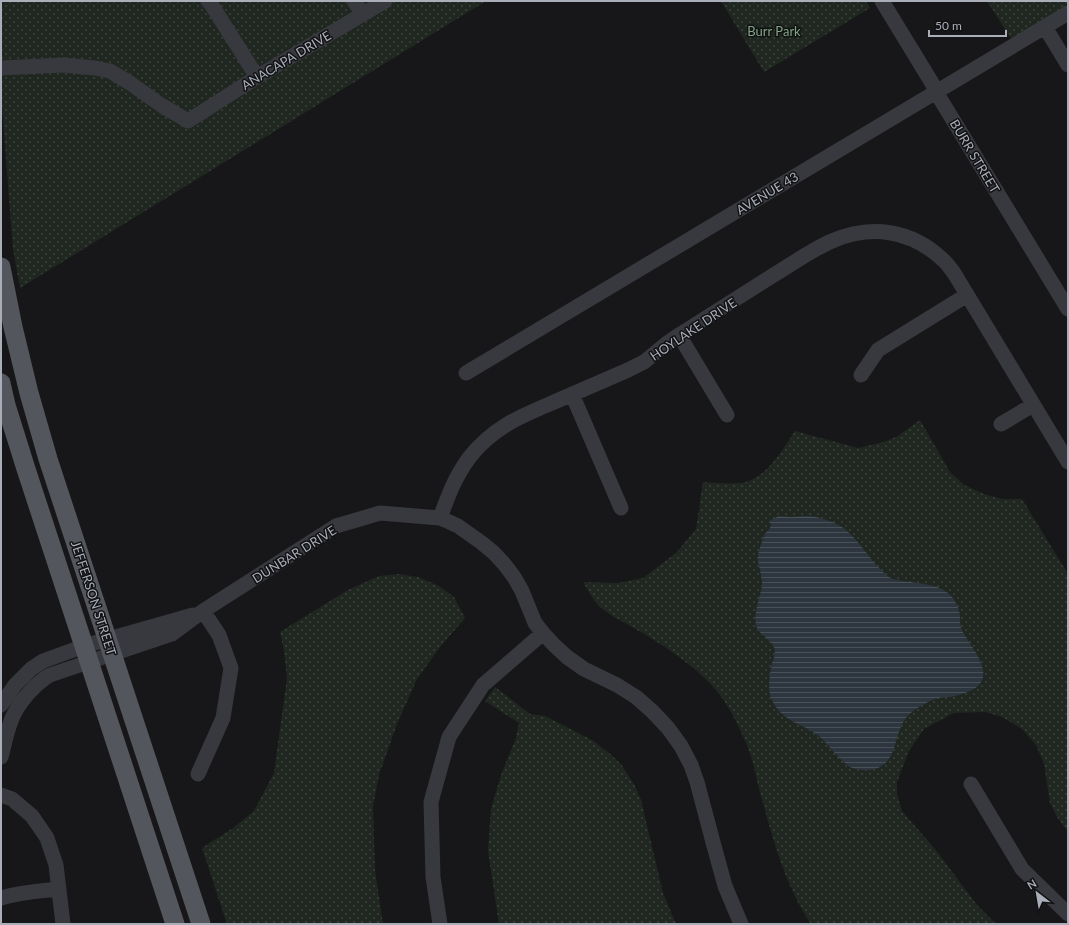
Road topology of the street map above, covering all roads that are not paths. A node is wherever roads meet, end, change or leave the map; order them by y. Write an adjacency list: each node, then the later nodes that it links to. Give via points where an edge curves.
1 (208, 1): 10 (street)
2 (354, 1): 6 (street)
3 (385, 1): 6 (street, ANACAPA DRIVE)
4 (882, 1): 11 (street, BURR STREET)
5 (1068, 13): 7 (street, AVENUE 43)
6 (362, 14): 10 (street, ANACAPA DRIVE)
7 (1045, 27): 8 (street); 11 (street, AVENUE 43)
8 (1068, 65)
9 (1, 68): 10 (street, ANACAPA DRIVE, via 62,65 110,71 188,121)
10 (257, 77)
11 (936, 92): 14 (street, BURR STREET); 16 (street, AVENUE 43)
12 (1, 267): 28 (main road, JEFFERSON STREET, via 12,327)
13 (967, 295): 15 (street, HOYLAKE DRIVE, via 954,273 929,248 903,235 875,231 858,233 843,236 817,249); 17 (street, via 878,350); 20 (street, HOYLAKE DRIVE)
14 (1068, 310)
15 (679, 335): 19 (street, HOYLAKE DRIVE, via 644,362); 21 (street)
16 (466, 373)
17 (861, 375)
18 (1, 383): 28 (main road, JEFFERSON STREET, via 26,469)
19 (572, 394): 24 (street); 25 (street, HOYLAKE DRIVE, via 525,414 480,445 452,486)
20 (1034, 405): 22 (street); 23 (street, HOYLAKE DRIVE)
21 (727, 415)
22 (1001, 424)
23 (1068, 462)
24 (621, 508)
25 (440, 518): 26 (street, DUNBAR DRIVE, via 380,513 336,526); 27 (street, via 471,535 505,565 514,577 535,623)
26 (204, 611): 28 (street, DUNBAR DRIVE, via 172,634); 31 (street, via 219,635 231,668 223,718)
27 (543, 633): 40 (street, via 483,685 449,737 431,802 433,877); 41 (street, via 567,657 584,669 636,697 668,728 681,746 697,782 723,880)
28 (98, 650): 29 (street, via 43,661 15,685); 30 (street, via 40,681 27,695 14,713); 38 (main road, JEFFERSON STREET); 39 (main road, JEFFERSON STREET)
29 (1, 705)
30 (1, 757)
31 (198, 774)
32 (971, 784): 36 (street, via 1022,869)
33 (1, 795): 34 (street, via 12,799 32,816 47,838 56,865)
34 (58, 889): 35 (street, via 30,891); 37 (street)
35 (1, 898)
36 (1068, 914)
37 (63, 924)
38 (176, 924)
39 (201, 924)
40 (440, 924)
41 (741, 924)

